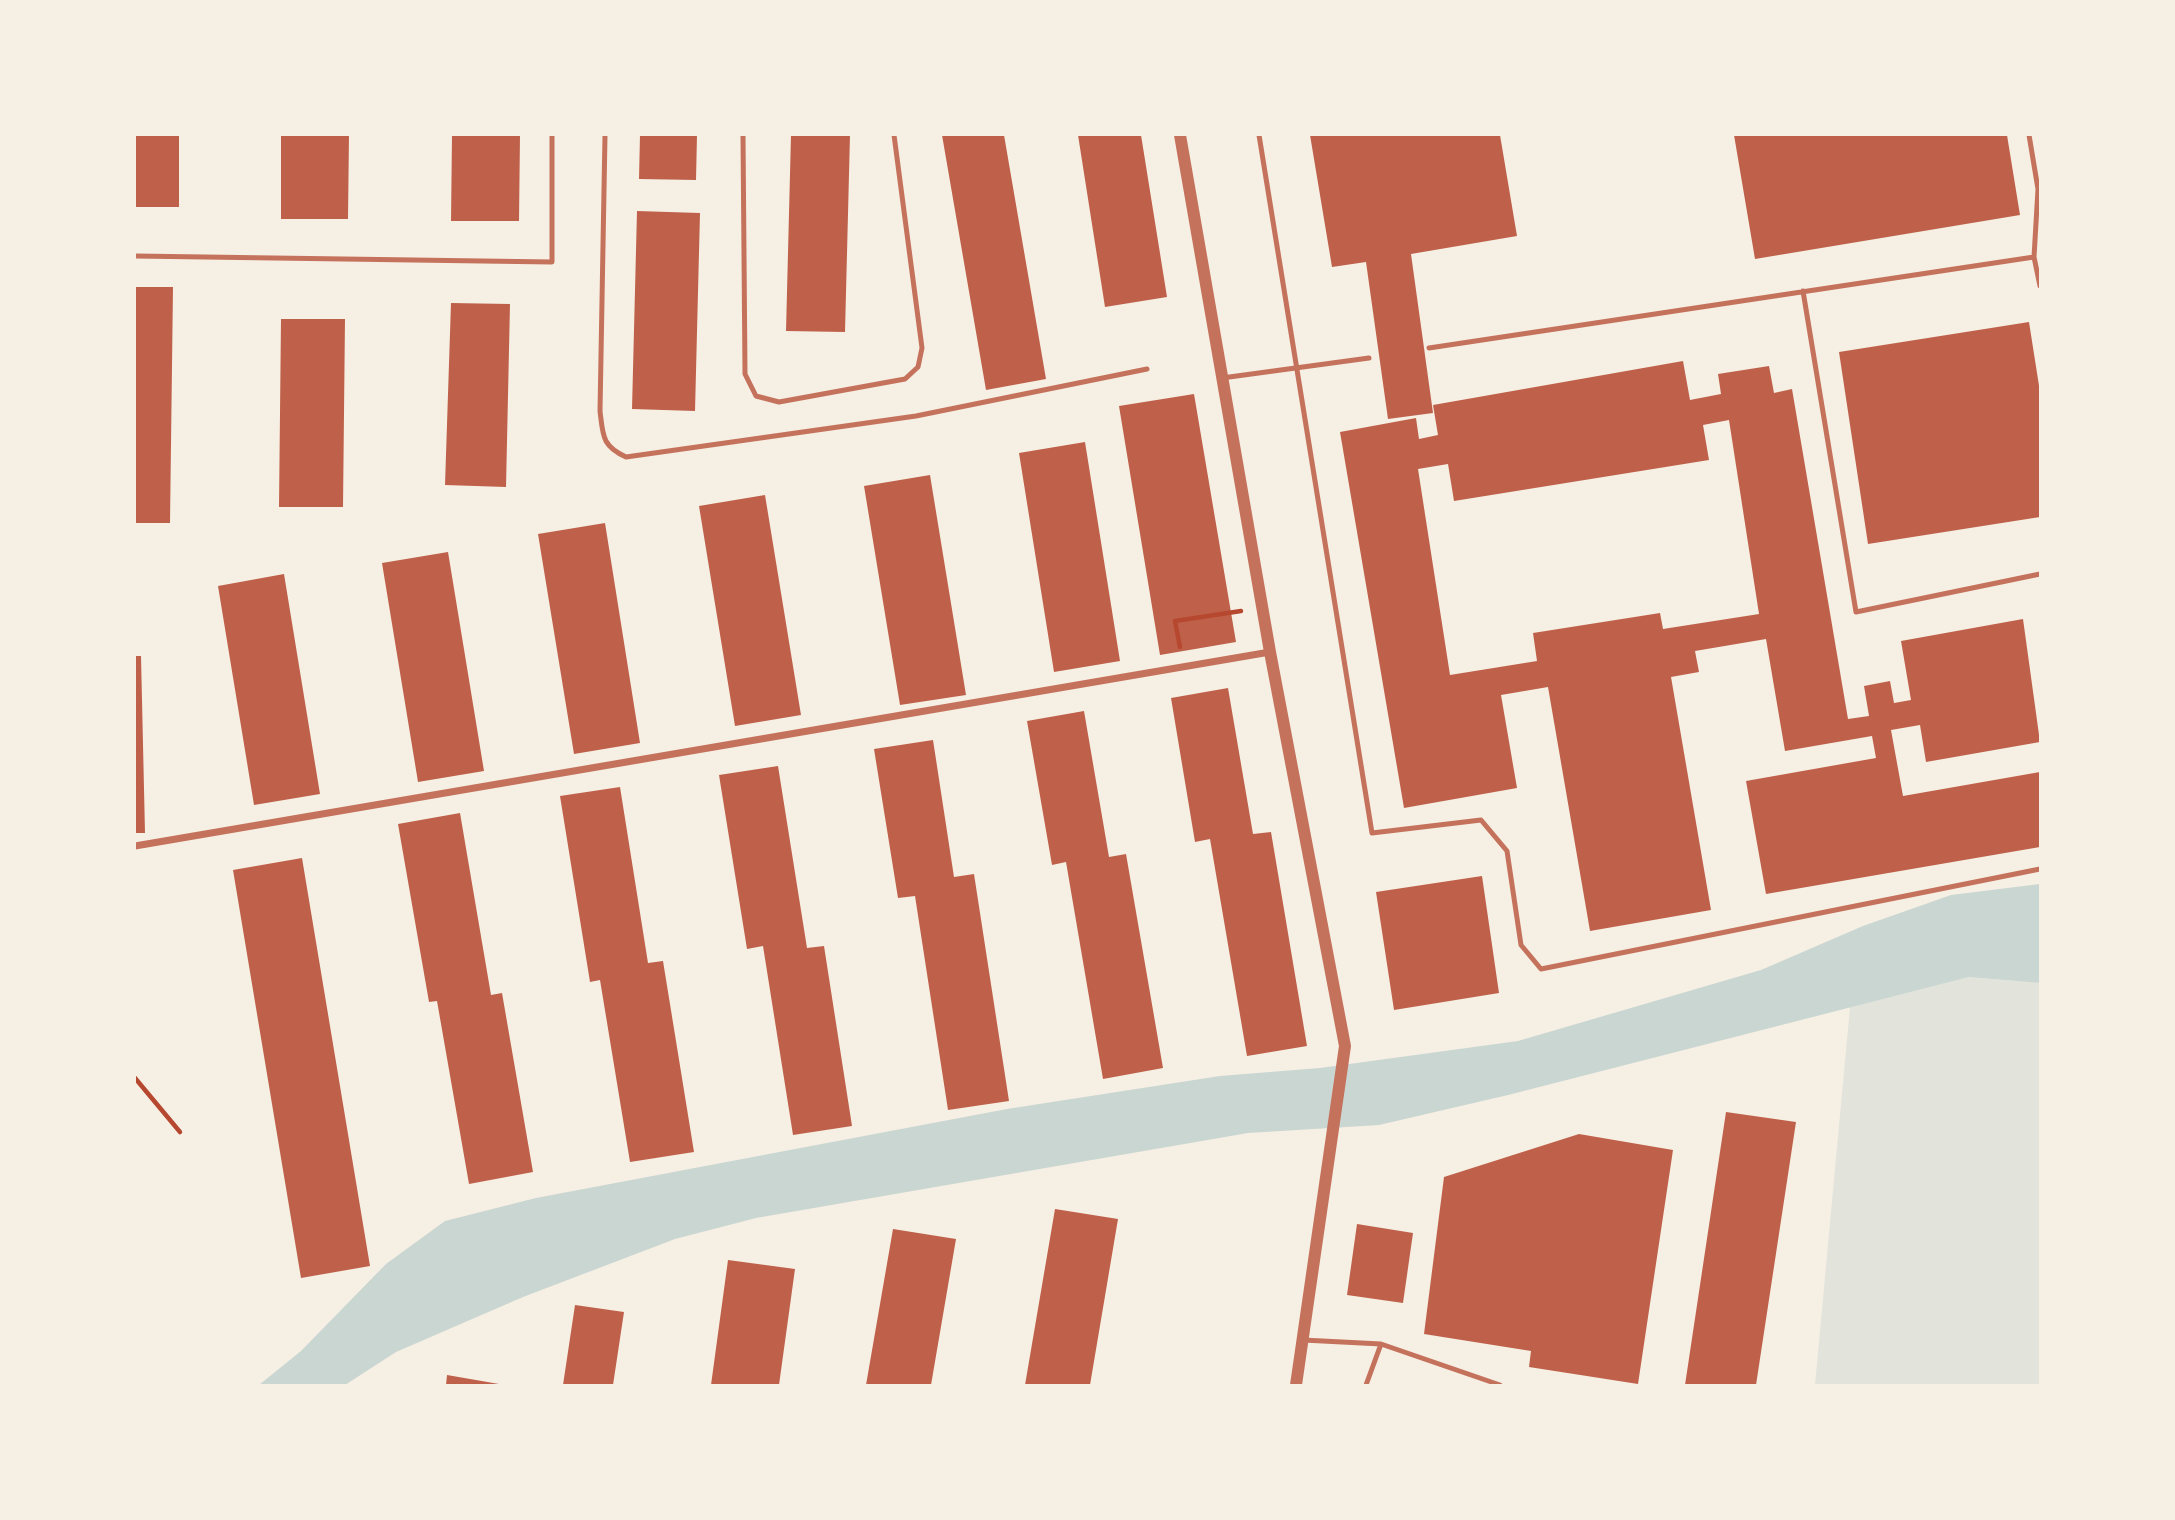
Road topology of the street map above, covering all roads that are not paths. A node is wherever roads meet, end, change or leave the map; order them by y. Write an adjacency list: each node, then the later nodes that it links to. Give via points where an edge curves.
1 (552, 135): 8 (lane, via 552,262)
2 (605, 135): 15 (lane, via 600,411 610,450 626,457 916,416)
3 (743, 135): 4 (lane, via 745,374 756,397 779,402 905,379 918,367 922,348)
4 (894, 135)
5 (1180, 135): 16 (street)
6 (1259, 135): 14 (lane)
7 (2029, 135): 9 (lane, via 2038,189)
8 (135, 256)
9 (2034, 257): 10 (lane); 11 (lane)
10 (2040, 286)
11 (1803, 291): 12 (lane); 17 (lane, via 1856,612)
12 (1429, 348)
13 (1369, 358): 14 (lane)
14 (1297, 368): 16 (lane); 20 (lane, via 1372,833 1480,820 1507,851 1521,946 1541,969)
15 (1147, 369)
16 (1222, 379): 18 (street)
17 (2040, 574)
18 (1270, 652): 19 (street); 21 (street, via 1345,1046)
19 (135, 846)
20 (2040, 869)
21 (1303, 1340): 22 (lane); 23 (street)
22 (1381, 1344): 24 (lane); 25 (lane)
23 (1296, 1385)
24 (1366, 1385)
25 (1500, 1385)

